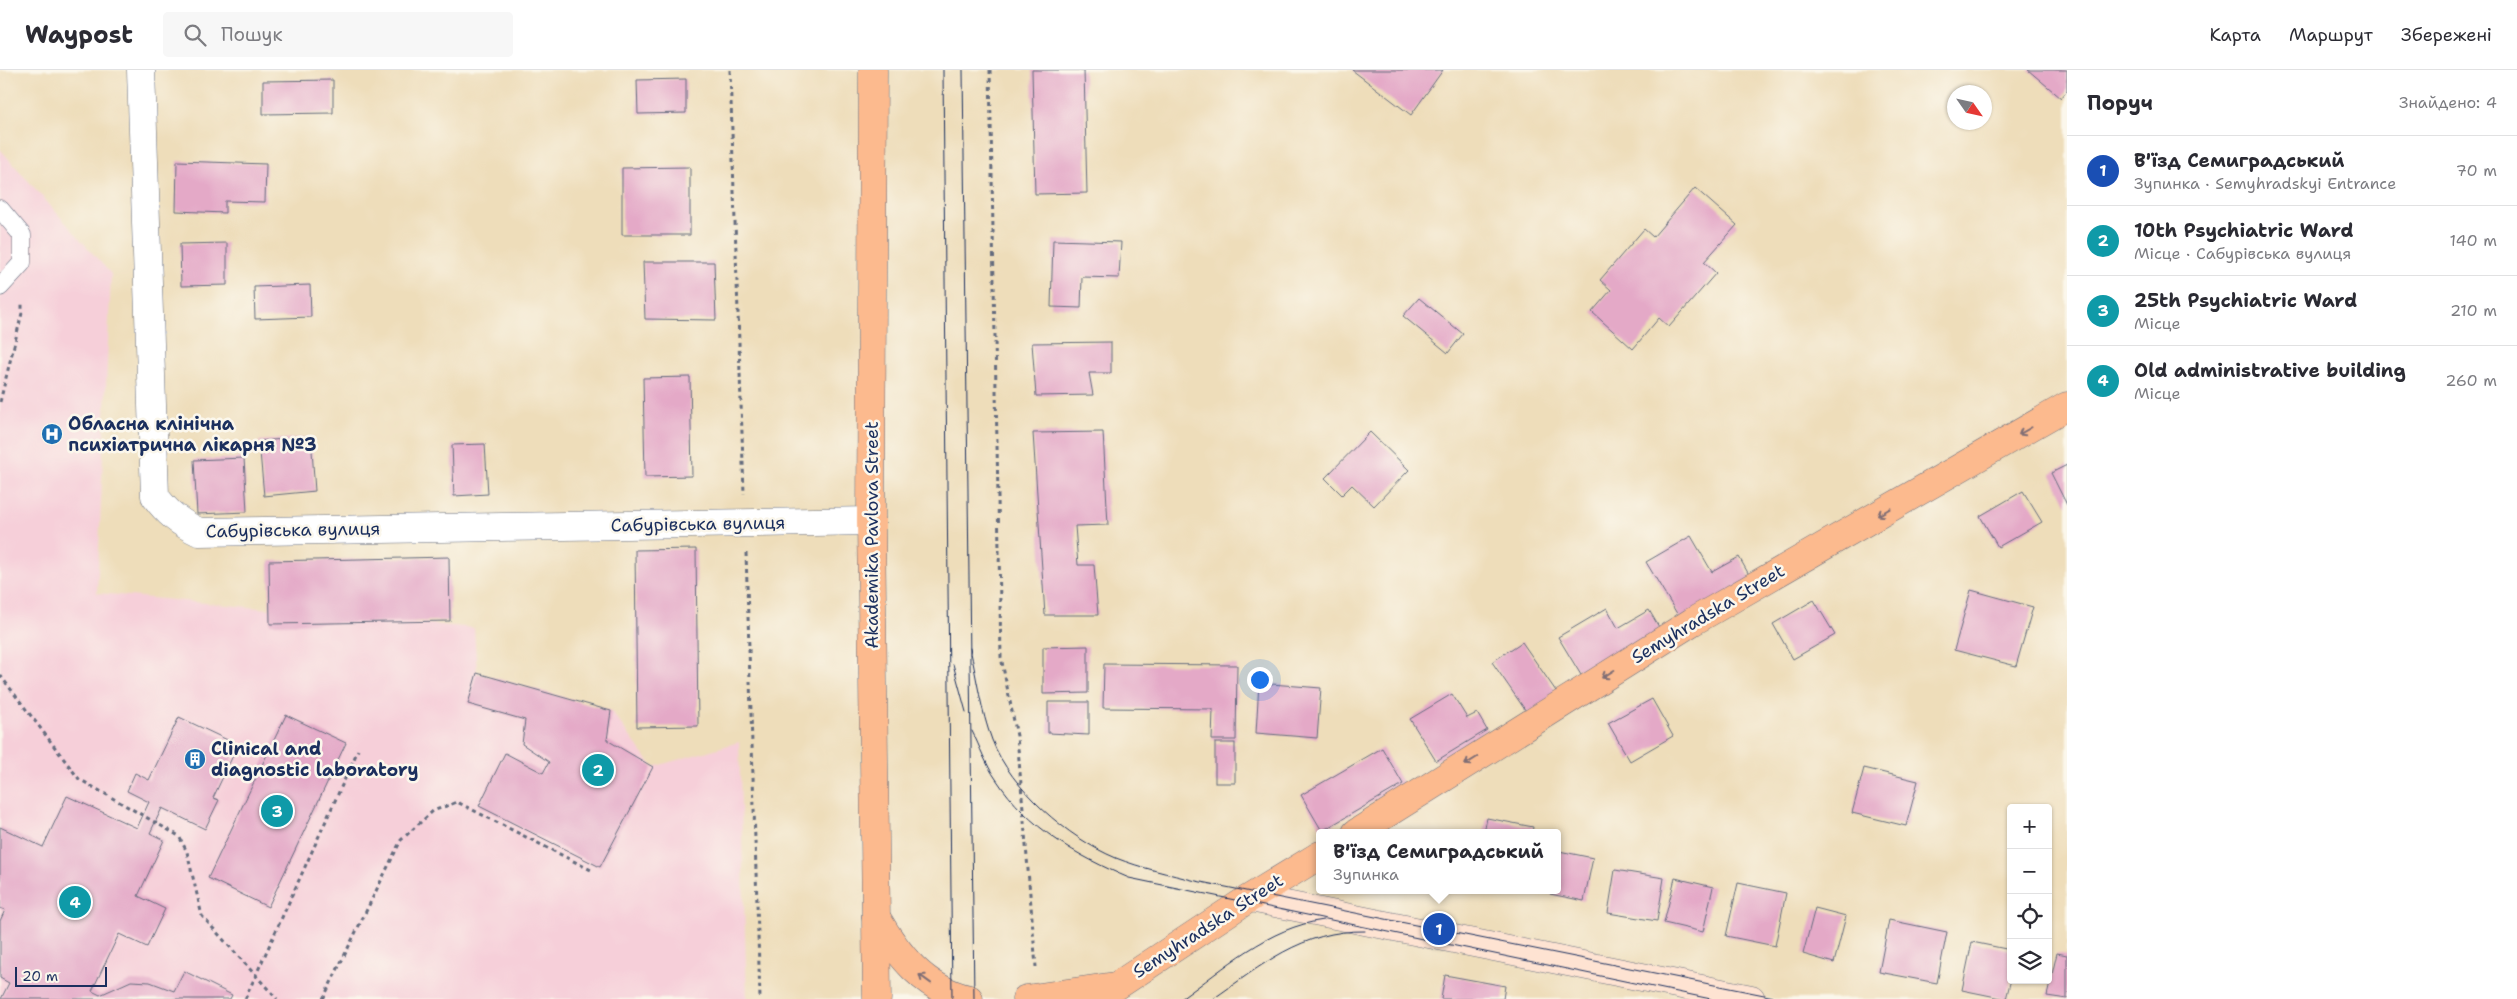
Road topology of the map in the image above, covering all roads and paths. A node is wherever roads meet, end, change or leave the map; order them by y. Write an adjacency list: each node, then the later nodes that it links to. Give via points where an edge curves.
1 (141, 70): 9 (street, Сабурівська вулиця, via 155,496 181,524 199,532)
2 (873, 70): 9 (main road, Akademika Pavlova Street)
3 (990, 70): 19 (path, via 1001,657 1016,736)
4 (0, 209): 5 (lane, via 22,235)
5 (22, 263): 6 (lane); 7 (path, via 22,313)
6 (0, 287)
7 (0, 402)
8 (2067, 406): 12 (main road, Semyhradska Street, one-way to 12, via 1692,622)
9 (871, 521): 16 (main road, Akademika Pavlova Street)
10 (0, 674): 17 (path, via 78,779 179,836 188,852 202,916)
11 (358, 750): 17 (path)
12 (1362, 829)
13 (1316, 857): 15 (main road, Semyhradska Street)
14 (591, 870): 22 (path, via 457,802 433,811 401,840)
15 (1251, 898): 18 (main road, Semyhradska Street); 25 (main road)
16 (875, 916): 23 (main road, Akademika Pavlova Street); 24 (main road, one-way to 16, via 934,985 916,972 890,942)
17 (255, 977): 20 (path); 21 (path)
18 (1106, 993): 19 (main road)
19 (1032, 998)
20 (244, 999)
21 (276, 999)
22 (323, 999)
23 (877, 999)
24 (969, 999)
25 (1751, 999)

